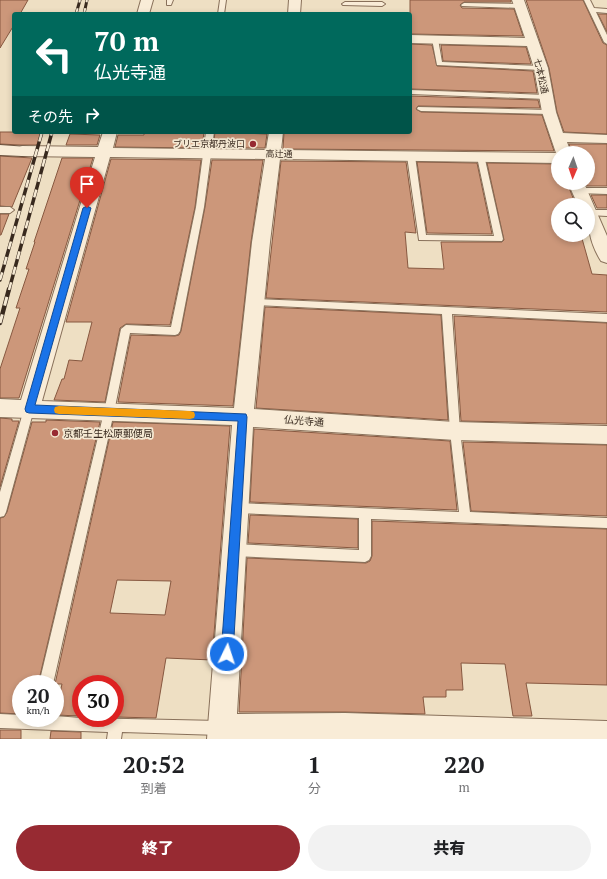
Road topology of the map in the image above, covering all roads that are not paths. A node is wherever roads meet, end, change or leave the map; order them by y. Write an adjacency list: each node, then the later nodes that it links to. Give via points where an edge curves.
1 (147, 0): 11 (street)
2 (223, 0): 12 (lane)
3 (295, 0): 13 (street)
4 (587, 0): 9 (lane)
5 (382, 2): 7 (lane); 14 (lane)
6 (519, 3): 8 (lane); 18 (street, 七本松通)
7 (345, 4)
8 (464, 5)
9 (592, 10): 10 (lane); 15 (lane)
10 (607, 11)
11 (144, 12)
12 (221, 12)
13 (294, 12)
14 (382, 12)
15 (604, 30): 19 (lane)
16 (412, 39): 17 (street)
17 (435, 39): 18 (street); 20 (lane, via 439,64)
18 (532, 42): 20 (street, 七本松通)
19 (607, 42)
20 (540, 68): 22 (street, 七本松通)
21 (412, 92): 22 (lane)
22 (546, 97): 24 (street, 七本松通)
23 (421, 109): 24 (lane)
24 (549, 112): 28 (street, 七本松通)
25 (109, 134): 33 (street)
26 (210, 134): 34 (lane)
27 (276, 134): 35 (street)
28 (558, 137): 29 (street); 30 (street, 七本松通)
29 (607, 139)
30 (561, 146)
31 (0, 150): 32 (street, 高辻通)
32 (22, 151): 33 (street, 高辻通)
33 (104, 152): 34 (street, 高辻通); 51 (street)
34 (208, 153): 35 (street, 高辻通); 52 (lane, via 175,331 126,329)
35 (273, 154): 36 (street, 高辻通); 47 (street)
36 (411, 156): 37 (street, 高辻通); 37 (lane, via 422,238 499,239)
37 (481, 157): 38 (street, 高辻通)
38 (551, 158)
39 (607, 191): 40 (lane)
40 (589, 198)
41 (595, 206): 44 (lane)
42 (0, 210): 43 (lane)
43 (10, 210)
44 (607, 213)
45 (595, 227): 46 (street)
46 (607, 257)
47 (256, 302): 48 (lane); 53 (street)
48 (447, 312): 49 (lane); 54 (lane)
49 (607, 318)
50 (0, 408): 51 (street, 仏光寺通)
51 (29, 409): 52 (street, 仏光寺通); 57 (lane)
52 (108, 412): 53 (street, 仏光寺通); 62 (lane)
53 (243, 417): 54 (street, 仏光寺通); 56 (street)
54 (455, 431): 55 (street, 仏光寺通); 59 (lane)
55 (607, 435)
56 (236, 508): 58 (lane); 61 (street)
57 (0, 512)
58 (365, 513): 59 (lane); 61 (lane, via 364,556)
59 (465, 517): 60 (lane)
60 (607, 524)
61 (234, 550): 67 (street)
62 (48, 675)
63 (0, 721): 64 (lane)
64 (12, 721)
65 (64, 724): 66 (lane)
66 (115, 732): 67 (lane)
67 (222, 733): 68 (street)
68 (345, 733): 69 (street)
69 (607, 735)

